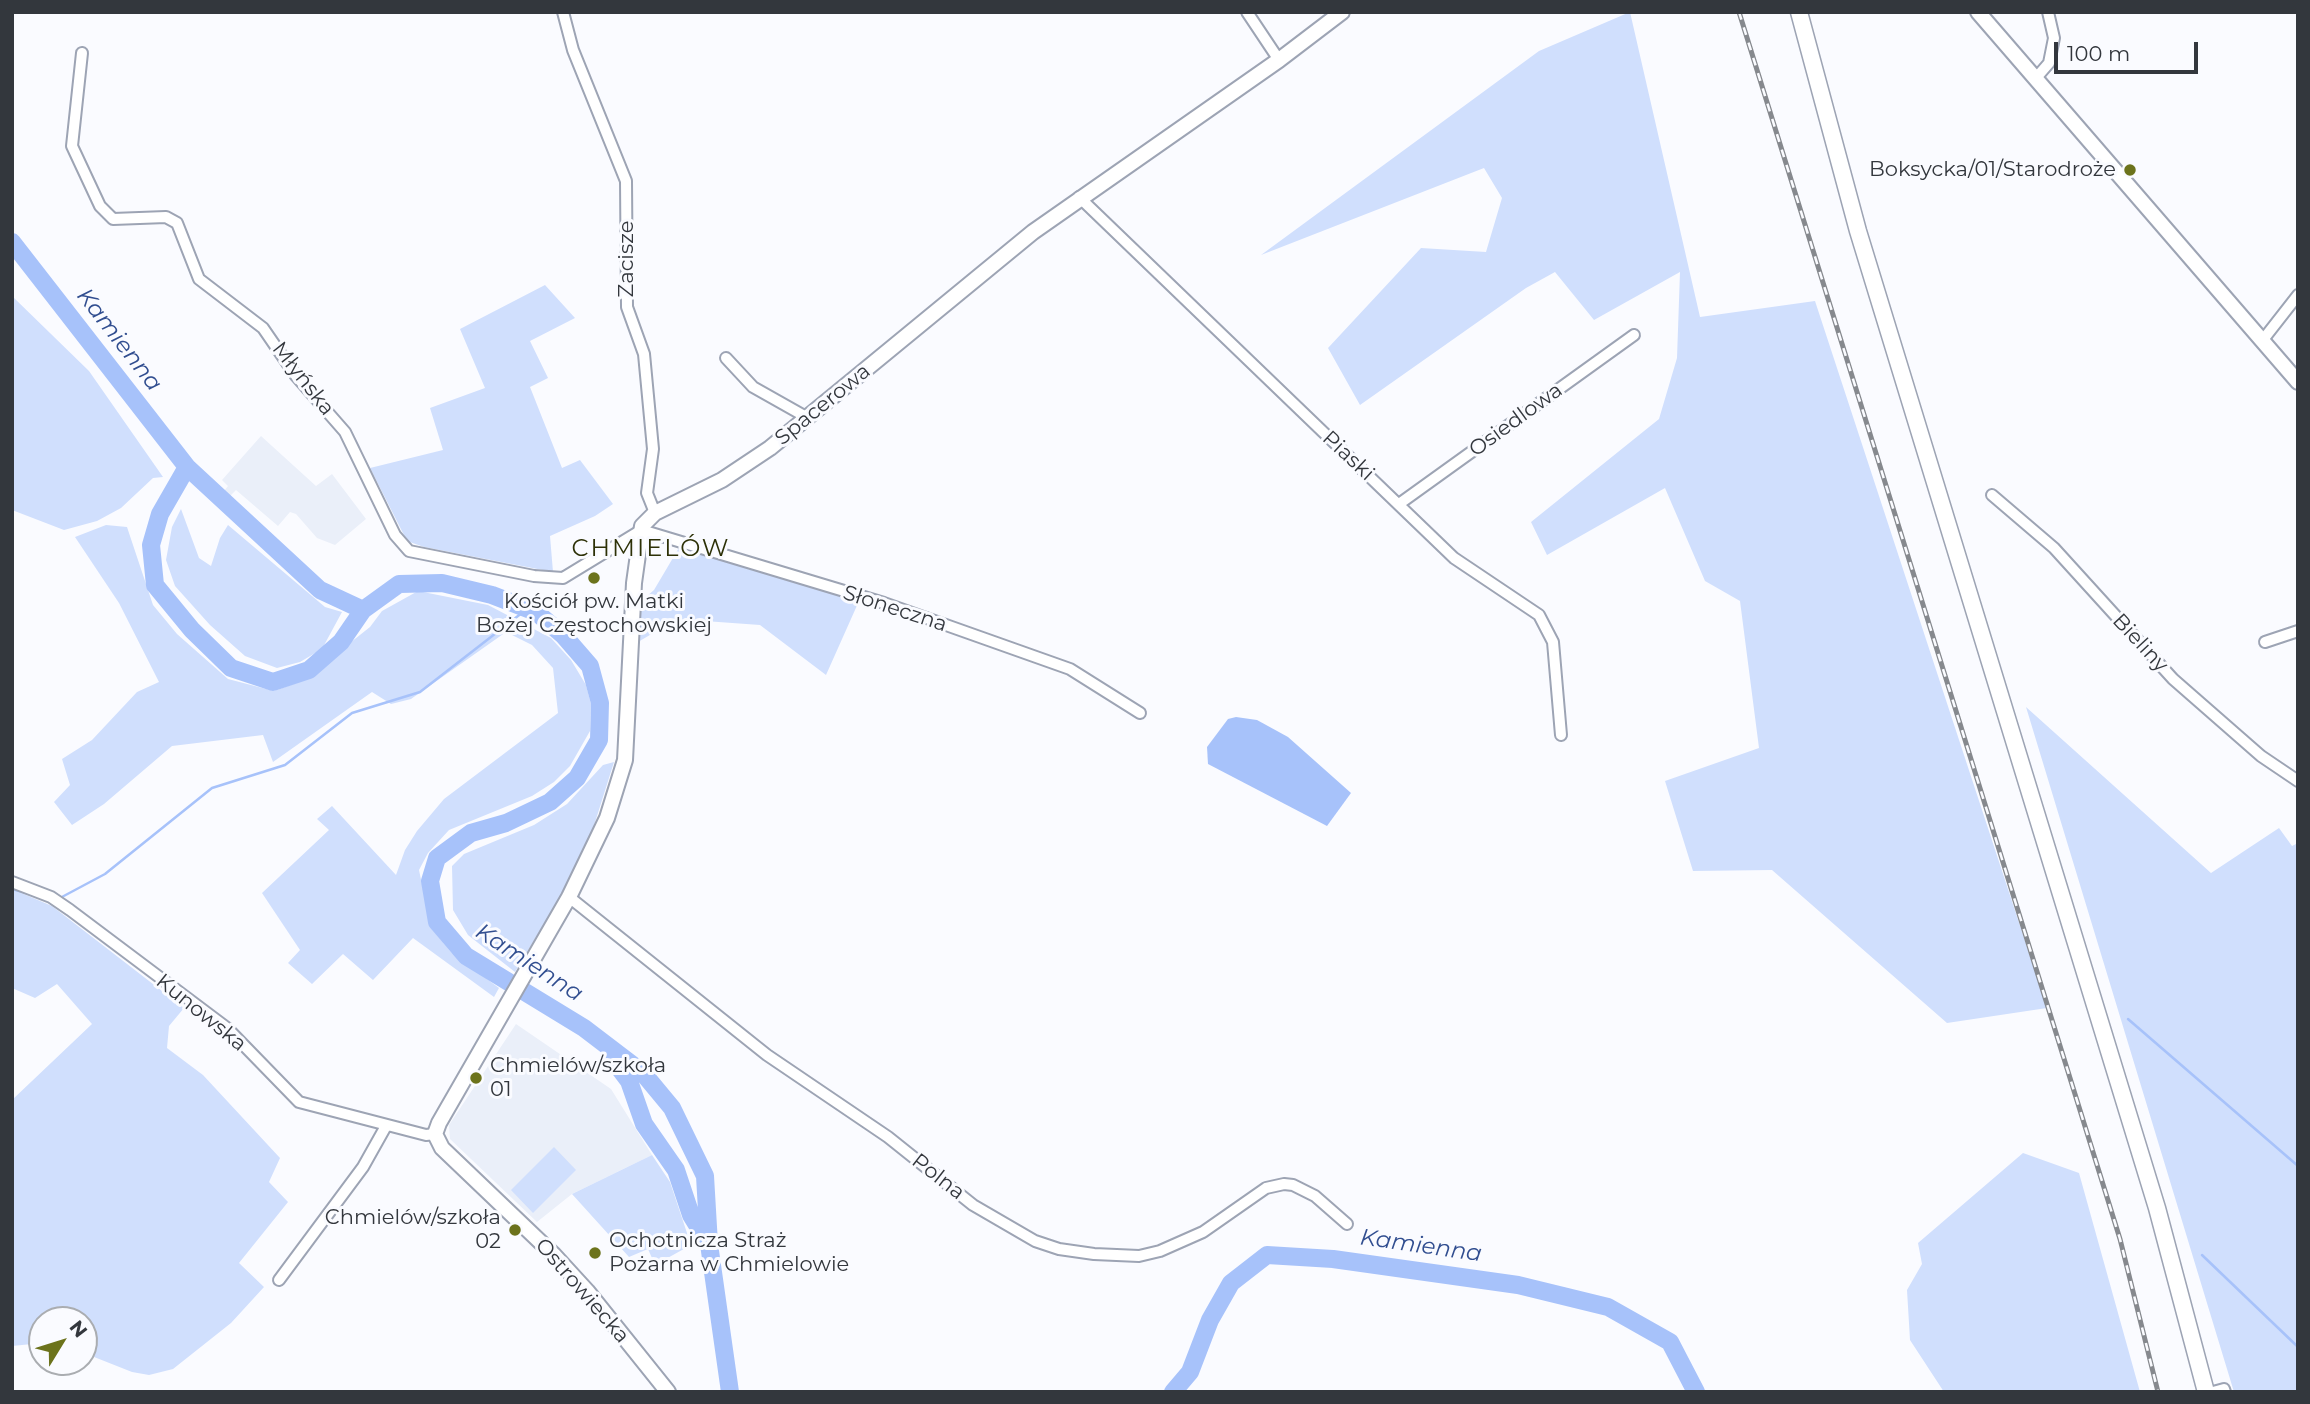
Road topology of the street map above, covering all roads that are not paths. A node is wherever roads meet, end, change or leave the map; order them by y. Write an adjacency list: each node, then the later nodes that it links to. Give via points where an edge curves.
1 (564, 12): 19 (street, Zacisze, via 573,50 626,181 627,307 644,354 653,449 647,493)
2 (1247, 12): 8 (street)
3 (1342, 12): 8 (street, Spacerowa)
4 (1800, 12): 33 (main road, via 1862,243 2157,1208)
5 (1979, 12): 9 (street)
6 (2048, 12): 9 (street, via 2054,38 2049,63)
7 (82, 53): 20 (street, Młyńska, via 72,146 100,206 113,219 166,217 177,223 199,279 263,328 296,376 345,432 394,535 406,548 438,559 563,578)
8 (1279, 60): 10 (street, Spacerowa)
9 (2036, 78): 13 (street)
10 (1079, 197): 16 (street, Spacerowa, via 941,305); 18 (street, Piaski)
11 (2298, 295): 13 (street)
12 (1634, 335): 18 (street, Osiedlowa)
13 (2262, 341): 15 (street)
14 (726, 358): 16 (street, via 753,387)
15 (2298, 382)
16 (808, 418): 19 (street, Spacerowa, via 722,480)
17 (1992, 495): 25 (street, Bieliny, via 2054,548 2174,679 2261,756)
18 (1399, 504): 24 (street, Piaski, via 1454,558 1512,594 1547,625 1553,642)
19 (655, 513): 20 (street, Spacerowa)
20 (640, 530): 23 (street, Słoneczna, via 884,603 1070,669); 27 (street, via 625,760 607,817)
21 (2298, 631): 22 (street)
22 (2265, 642)
23 (1140, 713)
24 (1561, 735)
25 (2298, 781)
26 (12, 882): 28 (street, Kunowska, via 56,901 227,1028 299,1102)
27 (569, 897): 29 (street); 30 (street, Polna, via 768,1055 888,1137 973,1205 1035,1241 1094,1254 1160,1251 1203,1232 1266,1188 1284,1184 1315,1196)
28 (386, 1126): 29 (street, Kunowska); 31 (street, via 363,1167)
29 (435, 1134): 32 (street, Ostrowiecka, via 442,1148 580,1283)
30 (1347, 1224)
31 (279, 1280)
32 (668, 1392)
33 (2206, 1392)
34 (2213, 1392): 35 (street)
35 (2225, 1392)

